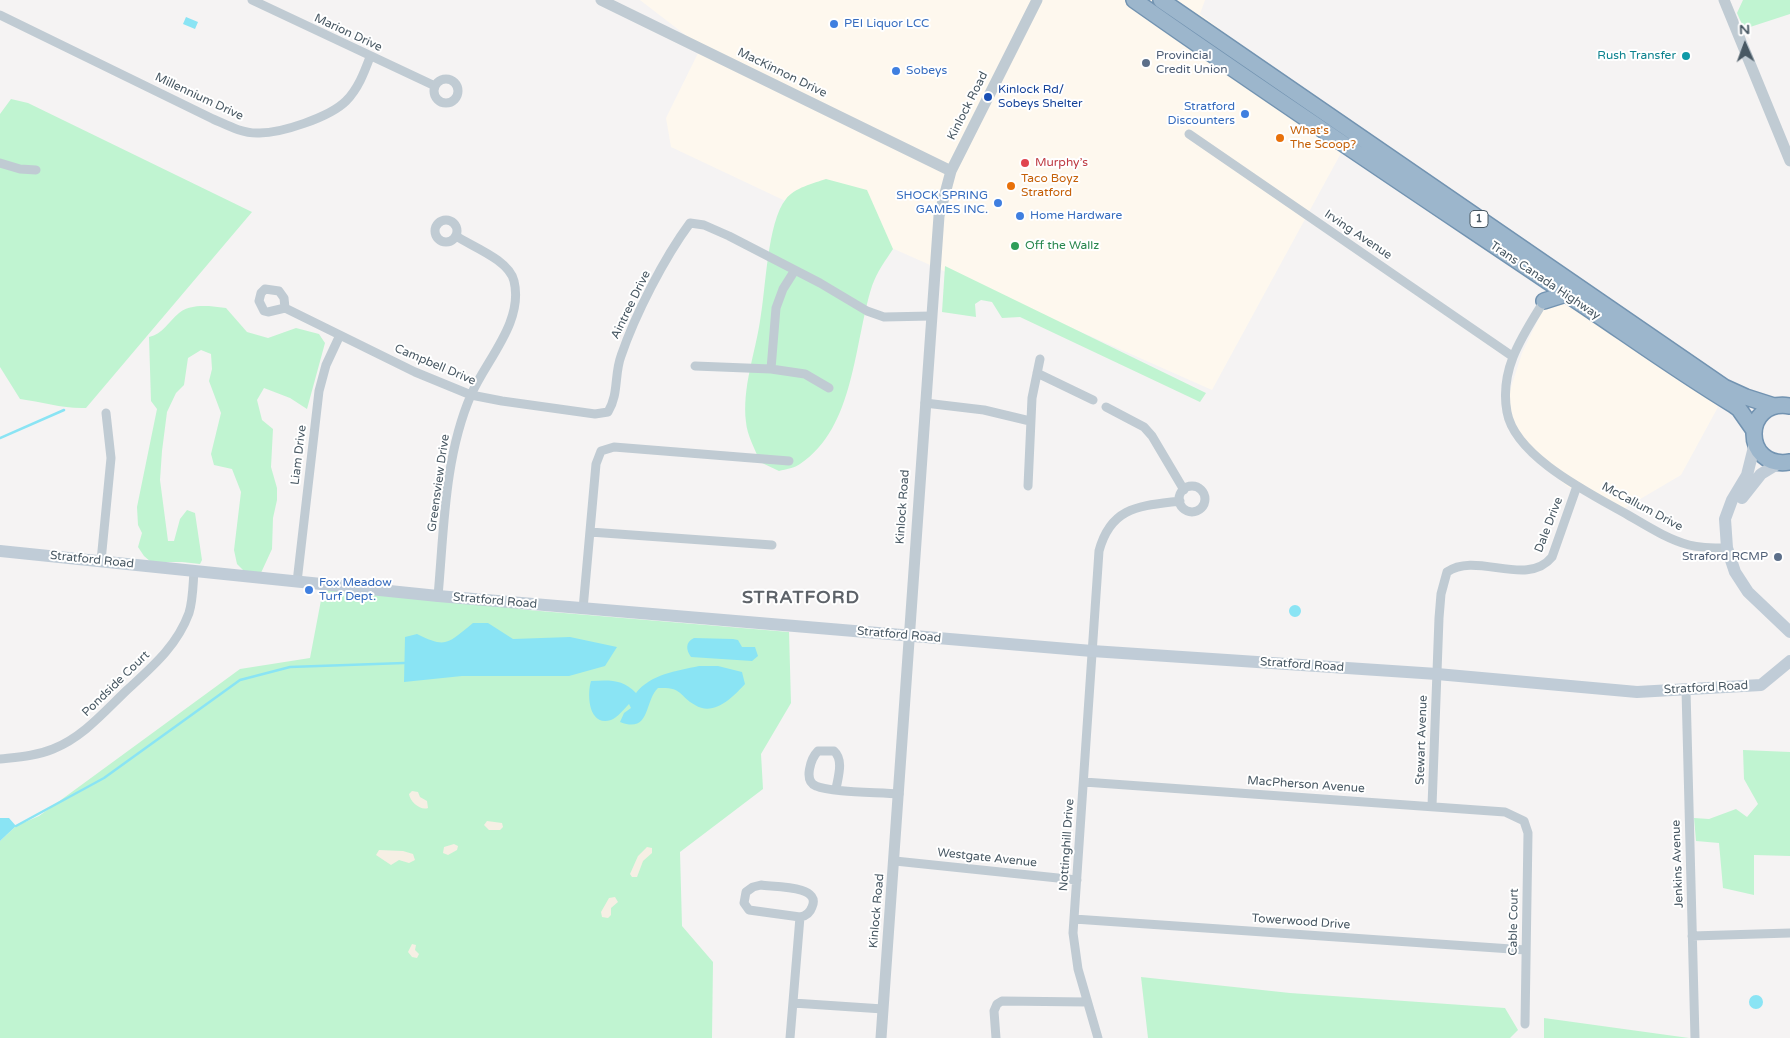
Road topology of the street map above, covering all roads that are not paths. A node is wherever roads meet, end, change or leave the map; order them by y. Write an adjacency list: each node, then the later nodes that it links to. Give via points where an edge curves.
1 (252, 0): 8 (street, Marion Drive)
2 (601, 0): 14 (street, MacKinnon Drive)
3 (1037, 0): 14 (street, Kinlock Road)
4 (1134, 0): 17 (highway, Trans Canada Highway / 1, via 1414,194)
5 (1161, 0): 33 (highway, Trans Canada Highway / 1, via 1724,386 1746,397)
6 (1724, 0): 11 (street)
7 (0, 15): 8 (street, Millennium Drive, via 213,120 256,133 294,125 336,109 361,80)
8 (370, 57): 9 (street, Marion Drive)
9 (435, 86)
10 (1189, 134): 23 (street, Irving Avenue)
11 (1790, 161)
12 (0, 163): 13 (street)
13 (36, 170)
14 (951, 171): 21 (street, Kinlock Road, via 939,216)
15 (456, 236): 29 (street, Greensview Drive, via 497,258 514,279 516,296 511,322)
16 (795, 270): 21 (street, via 884,318); 26 (street, via 776,308); 32 (street, Aintree Drive, via 704,224 690,223 674,244 630,330 620,359)
17 (1544, 279): 18 (highway, Trans Canada Highway / 1); 19 (highway)
18 (1566, 294): 19 (highway); 37 (highway, Trans Canada Highway / 1, via 1652,354 1732,404 1742,413)
19 (1544, 301): 23 (street, Dale Drive)
20 (285, 308): 22 (street, Campbell Drive)
21 (931, 316): 31 (street, Kinlock Road)
22 (340, 335): 29 (street, Campbell Drive); 50 (street, Liam Drive, via 326,365 319,391)
23 (1512, 356): 41 (street, Dale Drive, via 1506,396 1511,426 1535,454 1566,481)
24 (1040, 359): 27 (street)
25 (695, 366): 26 (street)
26 (771, 369): 28 (street, via 806,374)
27 (1037, 373): 30 (street); 36 (street)
28 (829, 388)
29 (471, 395): 32 (street, Campbell Drive, via 595,414 608,412); 51 (street, Greensview Drive, via 452,460)
30 (1094, 400)
31 (925, 403): 36 (street, via 984,410); 54 (street, Kinlock Road)
32 (612, 404)
33 (1784, 405): 37 (highway, via 1760,414)
34 (1106, 407): 42 (street, via 1144,427)
35 (106, 413): 48 (street, via 111,458)
36 (1030, 421): 40 (street)
37 (1754, 436): 39 (highway, Trans Canada Highway, via 1764,456); 45 (main road, via 1747,475 1725,519)
38 (789, 461): 44 (street, via 607,448 597,457)
39 (1787, 462): 45 (main road, via 1761,474 1743,498)
40 (1028, 486)
41 (1577, 486): 45 (street, McCallum Drive, via 1667,537 1689,545); 57 (street, Dale Drive, via 1552,557 1546,565 1529,570 1461,565 1447,572 1441,594)
42 (1184, 490): 43 (street); 43 (street, via 1200,489 1204,505 1190,512)
43 (1180, 502): 55 (street, Nottinghill Drive, via 1138,506 1110,524 1099,551)
44 (590, 532): 46 (street); 52 (street)
45 (1726, 544): 53 (main road, via 1735,572 1748,592)
46 (772, 545)
47 (0, 551): 48 (main road, Stratford Road)
48 (101, 561): 49 (main road, Stratford Road)
49 (194, 571): 50 (main road, Stratford Road); 59 (street, Pondside Court, via 190,612 176,641 154,666 74,738 34,755)
50 (297, 582): 51 (main road, Stratford Road)
51 (438, 596): 52 (main road, Stratford Road)
52 (584, 609): 54 (main road, Stratford Road)
53 (1790, 632)
54 (908, 635): 55 (main road, Stratford Road); 62 (street, Kinlock Road)
55 (1092, 651): 57 (main road, Stratford Road); 60 (street, Nottinghill Drive)
56 (1790, 661): 58 (main road, Stratford Road, via 1761,685)
57 (1437, 674): 58 (main road, Stratford Road, via 1637,692); 63 (street, Stewart Avenue)
58 (1686, 690): 70 (street, Jenkins Avenue)
59 (0, 760)
60 (1084, 782): 63 (street, MacPherson Avenue); 66 (street, Nottinghill Drive)
61 (836, 789): 61 (street, via 815,786 811,782 810,763 818,752 834,751 838,755); 62 (street)
62 (899, 794): 65 (street, Kinlock Road)
63 (1432, 806): 64 (street, MacPherson Avenue, via 1505,812)
64 (1524, 821): 71 (street, Cable Court, via 1528,833)
65 (895, 861): 66 (street, Westgate Avenue); 74 (street, Kinlock Road)
66 (1077, 880): 68 (street, Nottinghill Drive)
67 (800, 917): 67 (street, via 806,916 813,906 810,893 761,885 746,892 744,903 749,910); 73 (street)
68 (1074, 919): 71 (street, Towerwood Drive); 72 (street, Nottinghill Drive, via 1074,950)
69 (1790, 933): 70 (street)
70 (1692, 936): 80 (street, Jenkins Avenue)
71 (1526, 950): 75 (street, Cable Court)
72 (1087, 1002): 78 (street, via 1002,1001 994,1011); 79 (street, Nottinghill Drive)
73 (793, 1003): 74 (street); 76 (street)
74 (883, 1009): 77 (street, Kinlock Road)
75 (1525, 1024)
76 (790, 1038)
77 (881, 1038)
78 (996, 1038)
79 (1098, 1038)
80 (1695, 1038)

